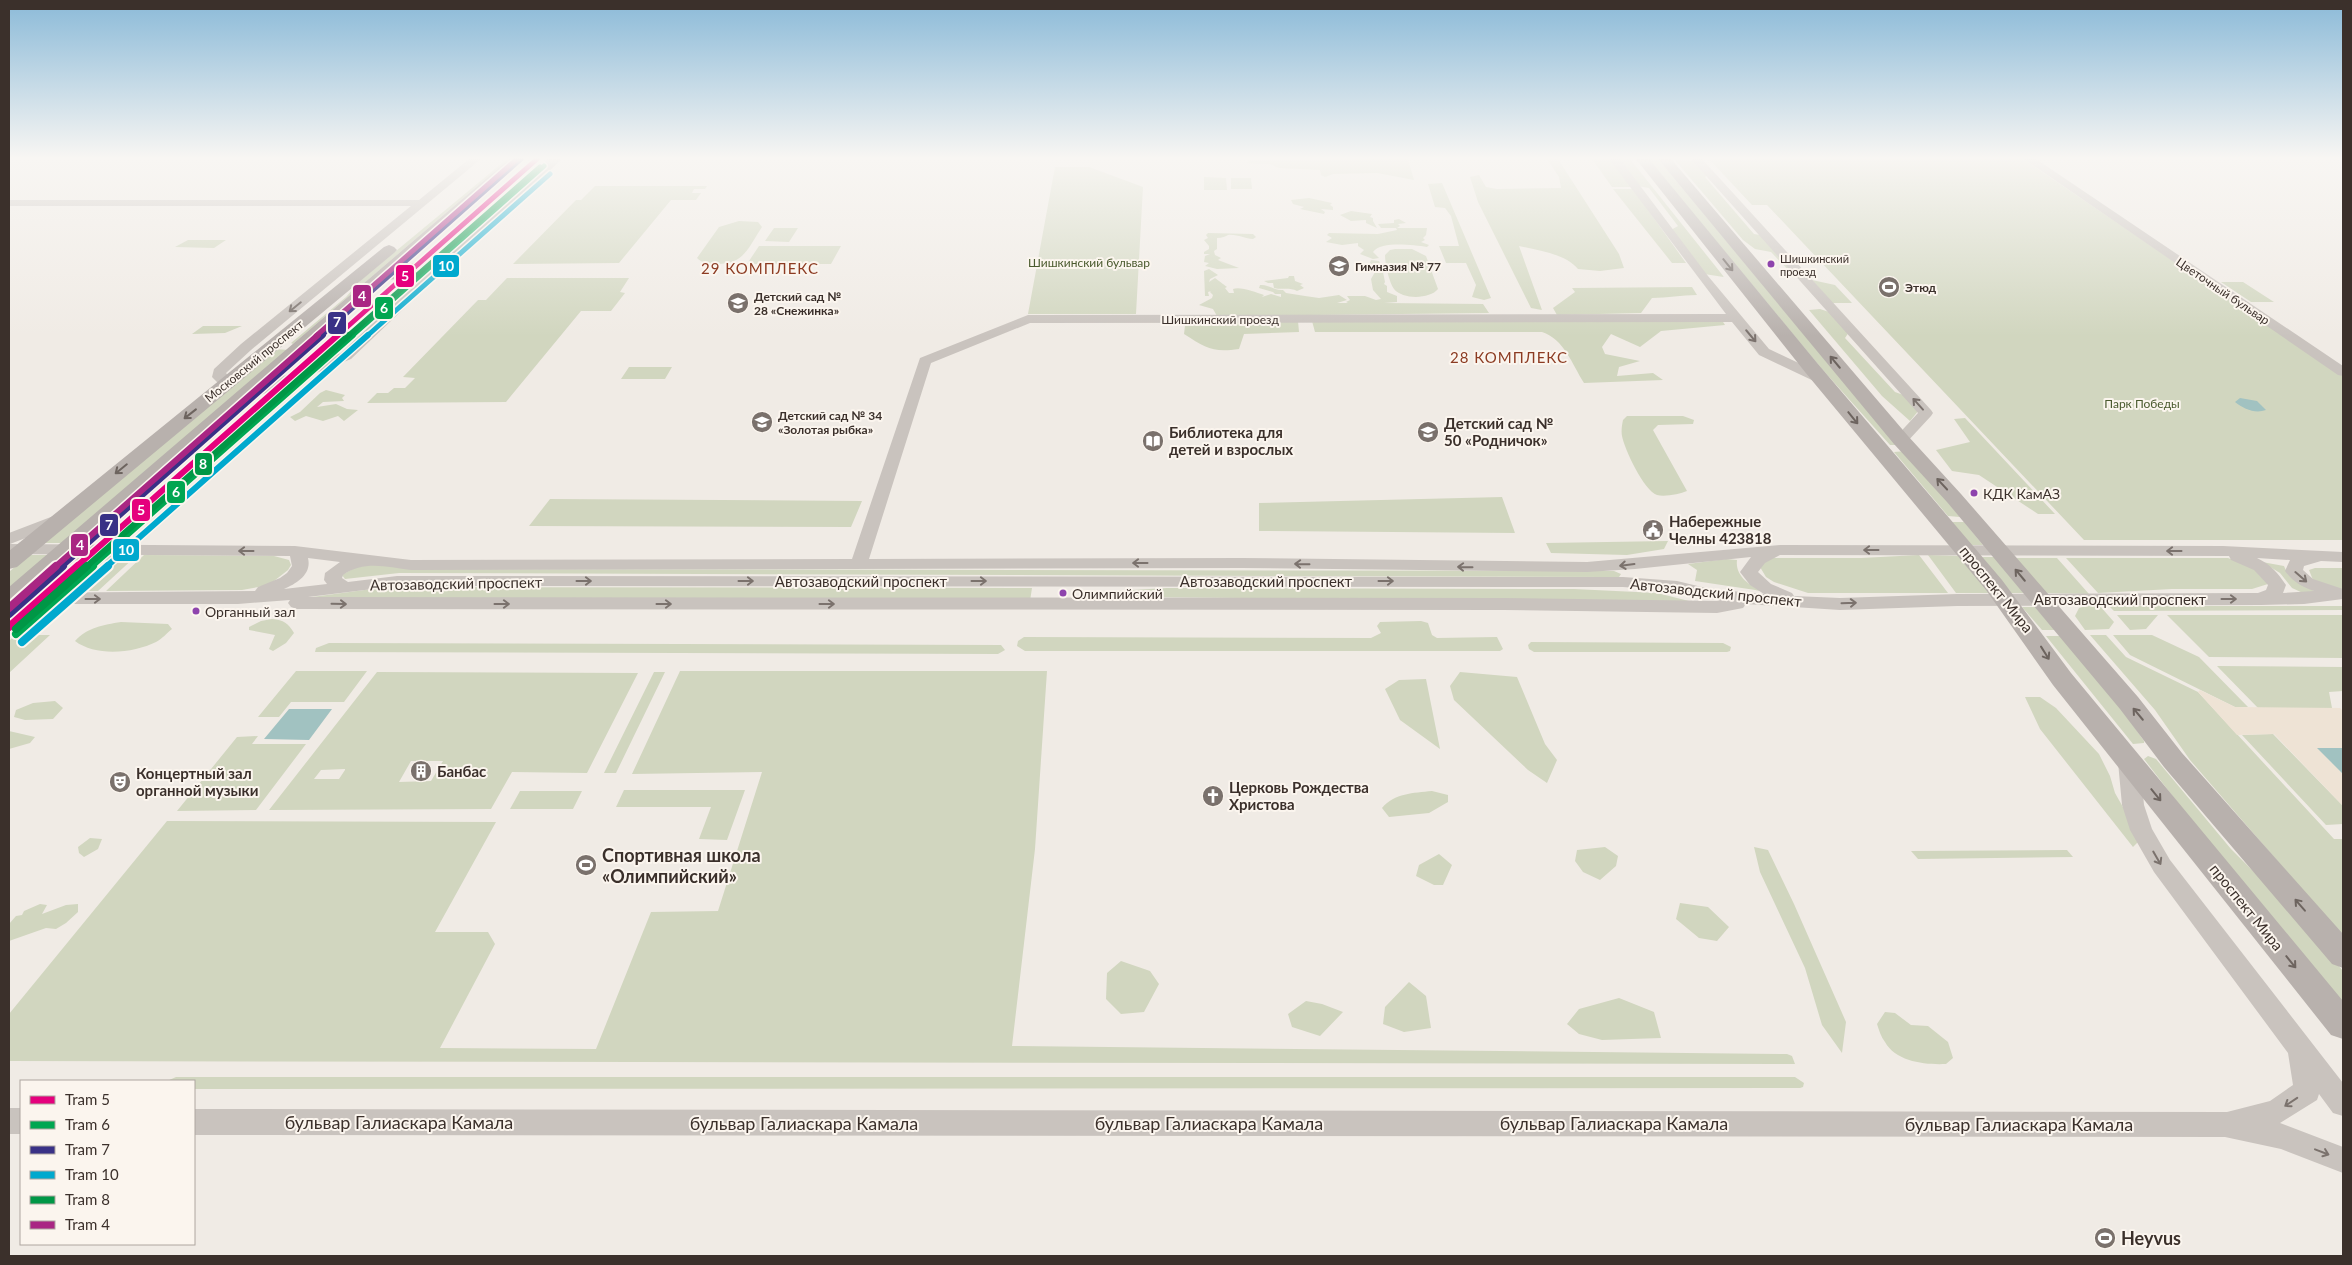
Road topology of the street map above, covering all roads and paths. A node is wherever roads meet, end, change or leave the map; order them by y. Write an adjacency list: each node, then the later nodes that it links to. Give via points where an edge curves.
1 (414, 218): 12 (street)
2 (450, 218): 13 (main road, Московский проспект)
3 (493, 218): 10 (main road)
4 (1659, 218): 14 (street)
5 (1690, 218): 18 (main road, проспект Мира, one-way to 18)
6 (1714, 218): 21 (main road, проспект Мира, one-way to 6)
7 (1749, 218): 21 (street, one-way to 7, via 1926,413)
8 (2116, 218): 17 (street, Цветочный бульвар)
9 (397, 243): 11 (main road, Московский проспект)
10 (455, 253): 13 (main road, via 411,267); 20 (street, via 346,356)
11 (376, 260): 12 (street); 15 (main road, Московский проспект)
12 (333, 276): 19 (street, one-way to 19, via 219,372 218,377)
13 (373, 285): 16 (main road, Московский проспект)
14 (1736, 318): 18 (street, one-way to 18, via 1764,352); 39 (street, Шишкинский проезд, via 1028,319 925,361)
15 (282, 339): 16 (main road, via 281,344 289,346); 19 (main road, Московский проспект)
16 (309, 339): 20 (main road, Московский проспект)
17 (2343, 372)
18 (1823, 380): 22 (main road, проспект Мира, one-way to 22)
19 (227, 384): 27 (main road, Московский проспект, one-way to 27, via 59,518)
20 (241, 398): 26 (main road, Московский проспект)
21 (1901, 440): 22 (main road, via 1904,449 1901,452); 24 (main road, проспект Мира, one-way to 21)
22 (1872, 441): 23 (main road, проспект Мира)
23 (1941, 521): 29 (street, via 1936,543); 30 (main road, проспект Мира)
24 (1973, 521): 31 (main road, проспект Мира); 32 (street, via 1992,534 2017,544)
25 (2343, 546): 34 (street)
26 (67, 549): 27 (street, Автозаводский проспект); 33 (street, Автозаводский проспект, one-way to 26); 46 (main road, Московский проспект)
27 (13, 550)
28 (1780, 550): 29 (street, Автозаводский проспект, one-way to 28); 38 (street, Автозаводский проспект, via 1740,550); 53 (street, via 1760,558 1751,565 1749,572 1754,581)
29 (1920, 550): 30 (street, Автозаводский проспект)
30 (1966, 550): 31 (street, Автозаводский проспект); 50 (main road, проспект Мира)
31 (1999, 550): 32 (street, Автозаводский проспект); 51 (main road, проспект Мира, one-way to 31)
32 (2055, 550): 34 (street, Автозаводский проспект, one-way to 32)
33 (295, 551): 37 (street, Автозаводский проспект); 44 (street, via 302,565 290,579)
34 (2223, 551): 35 (street, Автозаводский проспект); 48 (street, via 2254,563 2272,577 2277,585 2274,593)
35 (2322, 556): 36 (street, Автозаводский проспект); 43 (street, one-way to 43, via 2296,563 2294,571 2318,588)
36 (2343, 557)
37 (363, 560): 39 (street, Автозаводский проспект, via 411,565); 42 (street, via 334,573 333,580)
38 (1657, 561): 39 (street, Автозаводский проспект, one-way to 39, via 1605,567 1551,568 1242,563); 41 (street, via 1676,564 1688,572 1686,579)
39 (860, 563)
40 (535, 581): 41 (street, Автозаводский проспект, one-way to 41, via 1603,582); 42 (street, Автозаводский проспект, via 397,581); 54 (street)
41 (1677, 586): 49 (street, Автозаводский проспект, via 1710,594)
42 (344, 587): 44 (street, Автозаводский проспект)
43 (2343, 593): 45 (street, Автозаводский проспект)
44 (238, 598): 46 (street, Автозаводский проспект, one-way to 44); 54 (street, one-way to 54, via 339,604)
45 (2304, 598): 48 (street, Автозаводский проспект); 52 (street)
46 (9, 599)
47 (2099, 599): 48 (street, Автозаводский проспект, one-way to 48); 51 (street, Автозаводский проспект); 55 (street, via 2078,604 2071,610)
48 (2261, 599)
49 (1763, 600): 53 (street, Автозаводский проспект); 54 (street, one-way to 49, via 1717,607)
50 (2006, 600): 51 (street, Автозаводский проспект); 53 (street, Автозаводский проспект, one-way to 50); 57 (main road, проспект Мира, one-way to 57, via 2062,679)
51 (2040, 600): 55 (main road, проспект Мира)
52 (2343, 601)
53 (1800, 602)
54 (570, 604)
55 (2068, 633): 56 (main road, проспект Мира, one-way to 55)
56 (2173, 760): 57 (main road, via 2157,752 2138,749); 58 (main road, проспект Мира, one-way to 56)
57 (2129, 762): 60 (main road, проспект Мира, one-way to 60); 61 (street, one-way to 61, via 2133,805 2141,830 2162,866)
58 (2334, 939): 59 (main road, проспект Мира)
59 (2343, 955)
60 (2343, 1025)
61 (2299, 1045): 62 (street); 64 (street, one-way to 64, via 2307,1091 2276,1112)
62 (2343, 1104)
63 (195, 1122): 64 (street, бульвар Галиаскара Камала)
64 (2225, 1124): 65 (street, one-way to 65, via 2281,1136)
65 (2343, 1160)

